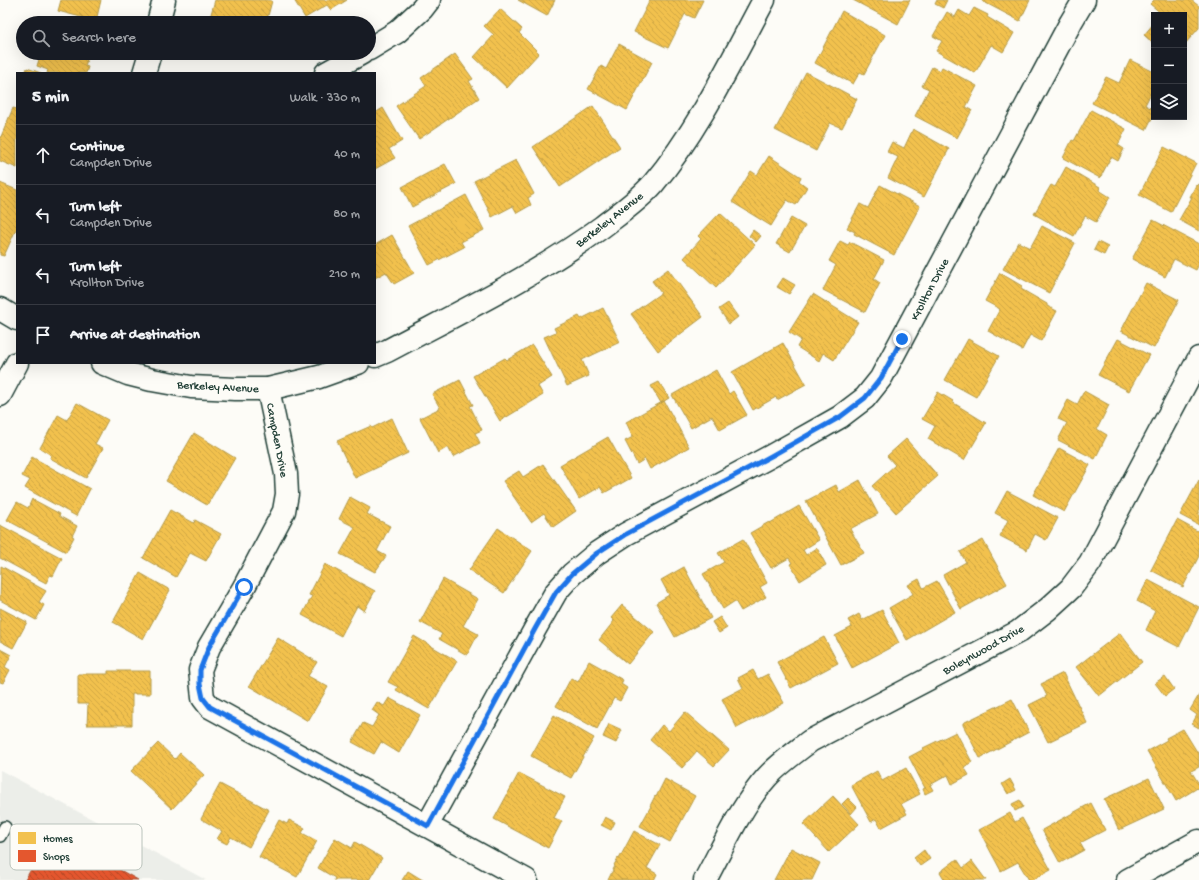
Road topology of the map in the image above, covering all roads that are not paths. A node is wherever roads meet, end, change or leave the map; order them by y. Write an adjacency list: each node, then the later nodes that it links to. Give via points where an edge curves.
1 (164, 0): 5 (street)
2 (429, 0): 6 (street, via 397,32)
3 (764, 0): 11 (street, Berkeley Avenue, via 702,116 652,184 629,206 541,269)
4 (1084, 0): 18 (street, Krollton Drive, via 881,378 865,398 840,417 626,534 572,574 556,592)
5 (160, 16)
6 (376, 45)
7 (349, 60): 8 (street)
8 (328, 72)
9 (0, 309): 10 (street)
10 (16, 318)
11 (376, 356)
12 (1199, 358): 21 (street, Boleynwood Drive, via 1090,563 1071,588 1018,632 810,741 787,759 755,791)
13 (16, 364): 17 (street)
14 (104, 364): 16 (street, Berkeley Avenue, via 128,374 191,387)
15 (355, 364): 16 (street, Berkeley Avenue, via 319,377)
16 (268, 389): 18 (street, Campden Drive, via 286,474 287,494 284,511 209,647 200,670 203,698 210,707)
17 (0, 395)
18 (428, 826): 20 (street, Campden Drive)
19 (1199, 841): 22 (street)
20 (526, 880)
21 (705, 880)
22 (1128, 880)

